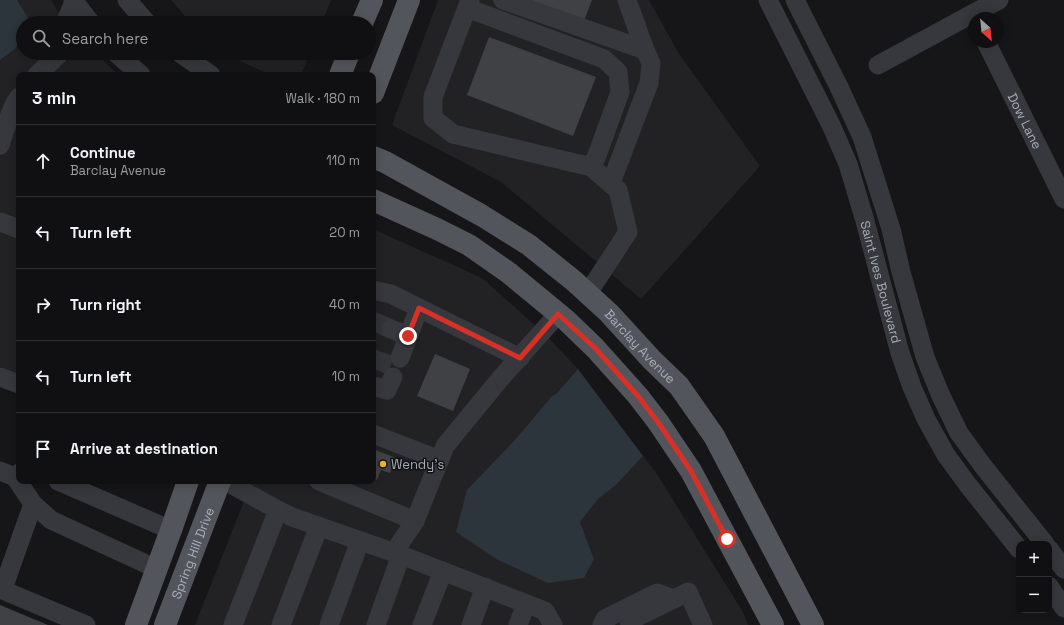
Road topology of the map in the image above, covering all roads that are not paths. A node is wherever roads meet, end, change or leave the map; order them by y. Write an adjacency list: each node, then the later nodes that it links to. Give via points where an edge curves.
1 (127, 0): 14 (street)
2 (372, 0): 15 (main road)
3 (409, 0): 27 (main road)
4 (503, 0): 17 (street)
5 (627, 0): 17 (street)
6 (768, 0): 30 (street, Saint Ives Boulevard)
7 (795, 0): 29 (street, Saint Ives Boulevard)
8 (999, 0): 11 (street)
9 (73, 1): 12 (street); 13 (street)
10 (468, 4): 33 (street, via 604,59 618,72 620,92 596,158); 33 (street, via 433,97 433,118 454,134)
11 (970, 11): 22 (street)
12 (68, 16)
13 (85, 16)
14 (141, 16)
15 (365, 16)
16 (989, 48): 35 (street, Dow Lane)
17 (645, 50): 34 (street, via 651,63 649,83)
18 (55, 60): 23 (street)
19 (124, 60): 24 (street)
20 (190, 60): 25 (street)
21 (346, 60): 26 (main road)
22 (878, 65)
23 (41, 72)
24 (138, 72)
25 (207, 72)
26 (341, 72)
27 (376, 85)
28 (11, 100): 31 (street)
29 (853, 118): 30 (street); 63 (street, Saint Ives Boulevard, via 862,137 891,229 926,357 941,396 963,438)
30 (832, 127): 64 (street, Saint Ives Boulevard, via 848,164 866,221 900,353 912,388 946,455)
31 (0, 145)
32 (376, 158): 40 (main road, Barclay Avenue, via 481,215 529,245)
33 (590, 166): 34 (street)
34 (611, 183): 40 (street, via 618,190 628,232)
35 (1064, 199)
36 (376, 201): 42 (main road, via 469,245 509,273)
37 (0, 222): 38 (street)
38 (16, 228)
39 (376, 291): 41 (street, via 391,294)
40 (588, 294): 91 (main road, Barclay Avenue, via 679,386 714,436)
41 (419, 308): 43 (street, via 400,332); 44 (street)
42 (558, 314): 44 (street); 90 (main road, via 595,348 658,422 691,471)
43 (400, 358)
44 (520, 358): 50 (street, via 445,446)
45 (0, 377): 47 (street)
46 (393, 377): 48 (street, via 387,390)
47 (16, 383)
48 (376, 387)
49 (376, 435): 50 (street)
50 (440, 460): 59 (street)
51 (18, 484): 57 (street)
52 (65, 484): 61 (street)
53 (187, 484): 61 (main road)
54 (219, 484): 79 (main road, Spring Hill Drive)
55 (230, 484): 58 (street)
56 (326, 484): 59 (street)
57 (33, 504): 67 (street, via 51,520); 70 (street, via 6,580)
58 (278, 510): 60 (street); 80 (street)
59 (415, 521): 65 (street)
60 (319, 526): 62 (street); 81 (street)
61 (171, 530): 67 (main road)
62 (360, 541): 65 (street); 82 (street)
63 (1043, 541)
64 (1016, 545)
65 (397, 553): 69 (street); 83 (street)
66 (1052, 553): 68 (street)
67 (157, 569): 78 (main road)
68 (1064, 569)
69 (443, 571): 71 (street); 84 (street)
70 (0, 588): 77 (street)
71 (484, 588): 74 (street); 85 (street)
72 (1052, 590): 75 (street)
73 (681, 595): 76 (street); 88 (street, via 657,593 605,619); 89 (street)
74 (526, 604): 86 (street); 87 (street, via 545,611)
75 (1064, 608)
76 (629, 621)
77 (86, 625)
78 (136, 625)
79 (165, 625)
80 (233, 625)
81 (281, 625)
82 (329, 625)
83 (376, 625)
84 (422, 625)
85 (471, 625)
86 (518, 625)
87 (553, 625)
88 (602, 625)
89 (703, 625)
90 (773, 625)
91 (813, 625)

